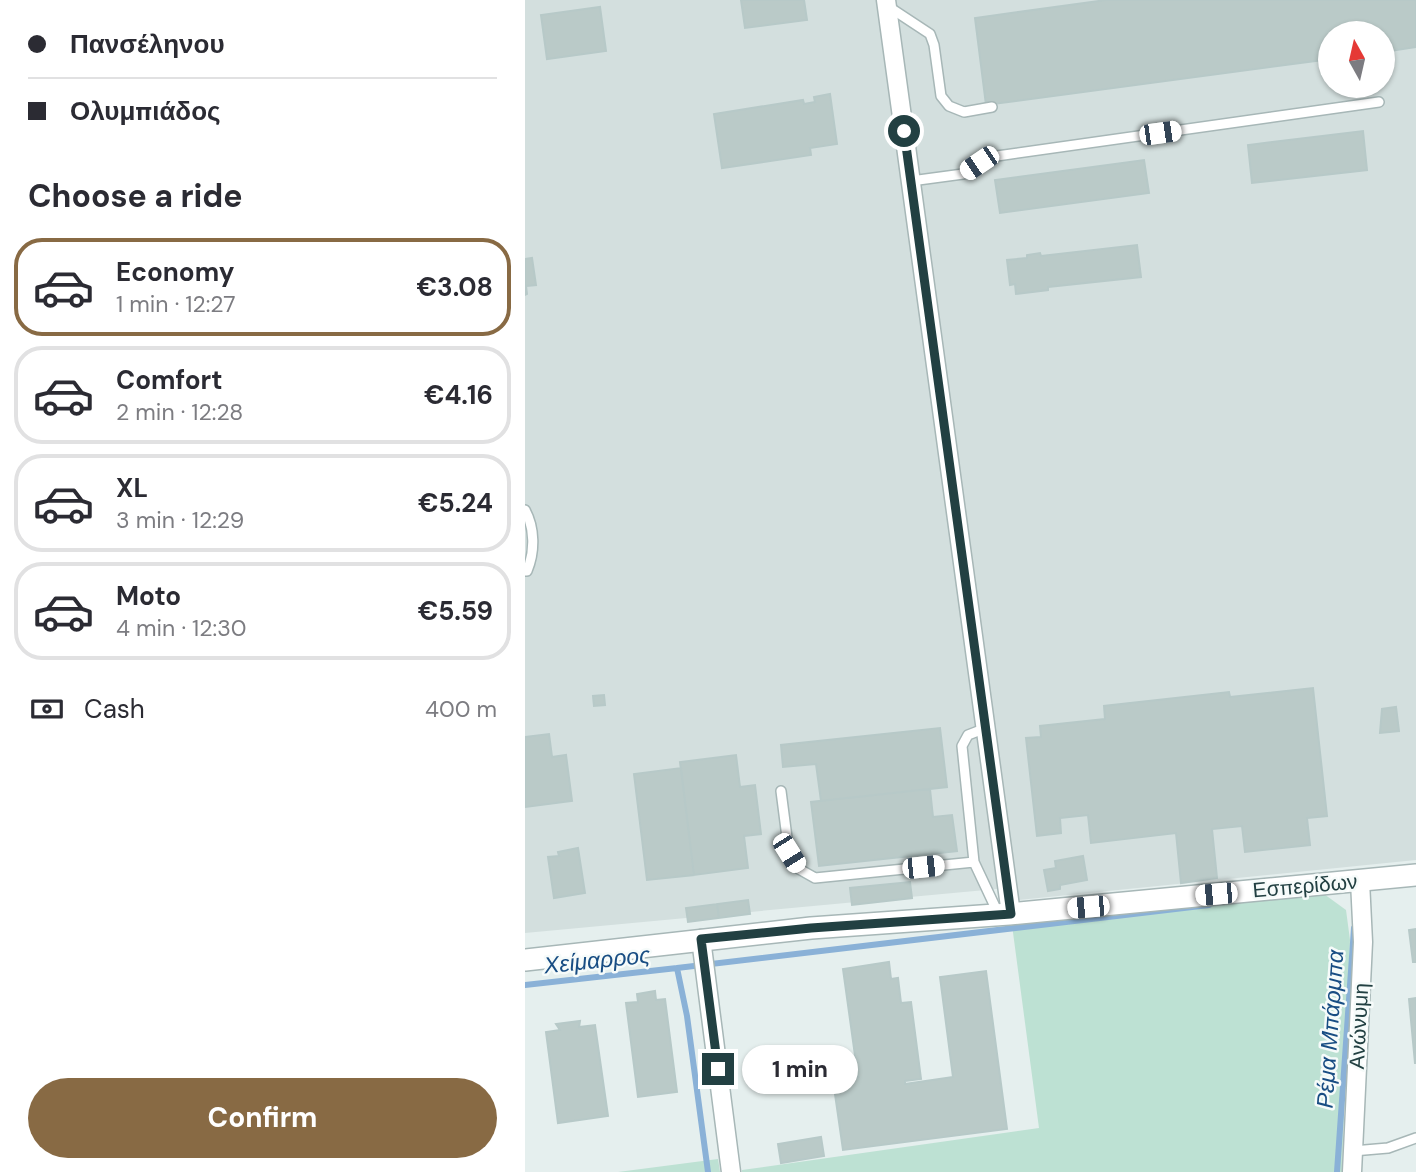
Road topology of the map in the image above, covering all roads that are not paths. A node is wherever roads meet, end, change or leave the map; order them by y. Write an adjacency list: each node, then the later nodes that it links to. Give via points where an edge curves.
1 (887, 3): 3 (lane, via 930,34 941,96 949,106 964,112); 4 (street)
2 (1379, 102): 4 (lane, via 997,156 963,174)
3 (992, 107)
4 (911, 181): 7 (street)
5 (525, 510): 6 (lane, via 534,556)
6 (525, 571)
7 (986, 728): 9 (lane, via 968,735 962,746); 12 (street)
8 (781, 791): 9 (lane, via 789,853 799,869 815,878)
9 (974, 862): 12 (lane)
10 (1416, 875): 11 (street, Εσπερίδων)
11 (1360, 881): 12 (street, Εσπερίδων); 16 (street, Ανώνυμη, via 1363,942)
12 (1005, 915): 13 (street, Εσπερίδων)
13 (701, 939): 14 (street, Εσπερίδων); 17 (street)
14 (525, 960)
15 (1416, 1138): 16 (lane, via 1388,1148)
16 (1353, 1151): 18 (street, Ανώνυμη)
17 (731, 1172)
18 (1352, 1172)

